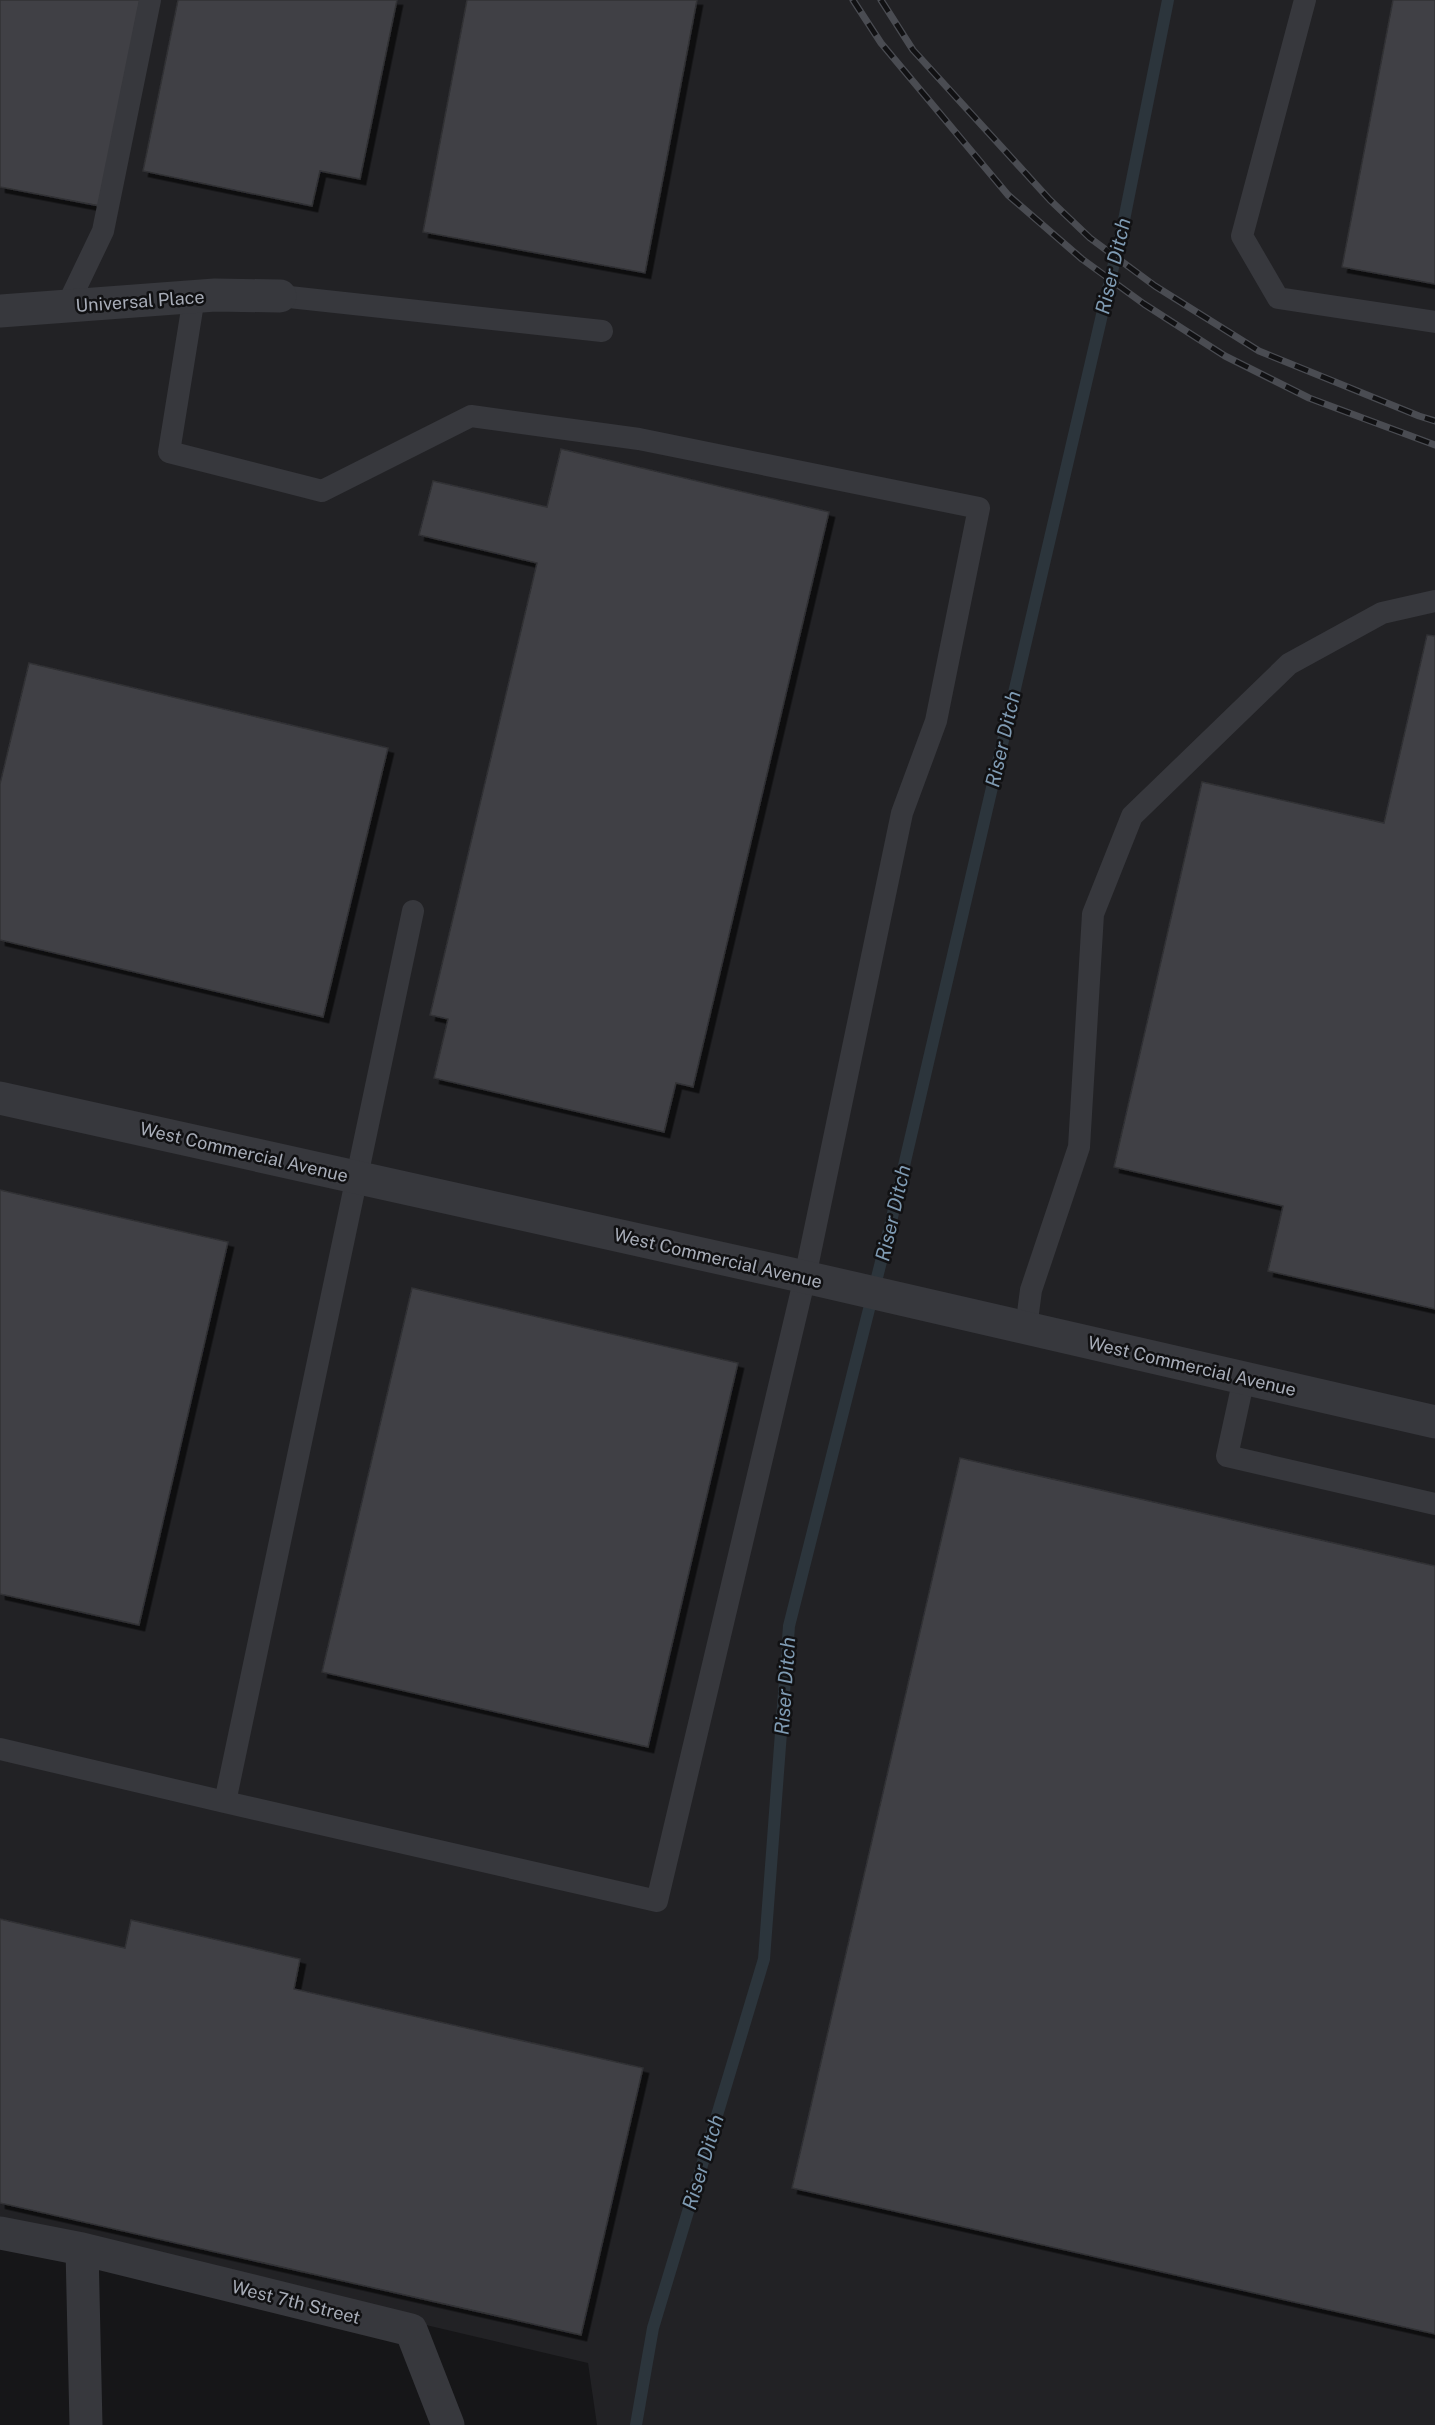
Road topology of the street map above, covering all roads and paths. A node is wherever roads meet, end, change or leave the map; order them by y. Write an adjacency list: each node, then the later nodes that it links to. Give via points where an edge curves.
1 (150, 0): 5 (lane, via 103,231)
2 (1305, 0): 7 (lane, via 1242,236 1278,298)
3 (280, 296): 4 (street, Universal Place); 8 (lane)
4 (194, 297): 5 (street, Universal Place); 13 (lane, via 169,452 322,491 471,416 639,439 979,508 936,721 902,813)
5 (67, 306): 6 (street, Universal Place)
6 (0, 311)
7 (1435, 322)
8 (602, 331)
9 (1435, 601): 14 (lane, via 1382,613 1289,664 1132,816 1093,914 1079,1147 1031,1290)
10 (413, 911): 12 (lane)
11 (0, 1098): 12 (street, West Commercial Avenue)
12 (355, 1177): 13 (street, West Commercial Avenue); 19 (lane)
13 (805, 1277): 14 (street, West Commercial Avenue); 19 (lane, via 657,1901)
14 (1026, 1328): 15 (street, West Commercial Avenue)
15 (1244, 1378): 16 (street, West Commercial Avenue); 17 (lane, via 1227,1456)
16 (1435, 1422)
17 (1435, 1504)
18 (0, 1749): 19 (lane)
19 (225, 1802)
20 (0, 2233): 21 (street)
21 (82, 2249): 22 (street); 23 (street, West 7th Street, via 411,2330)
22 (86, 2425)
23 (448, 2425)

